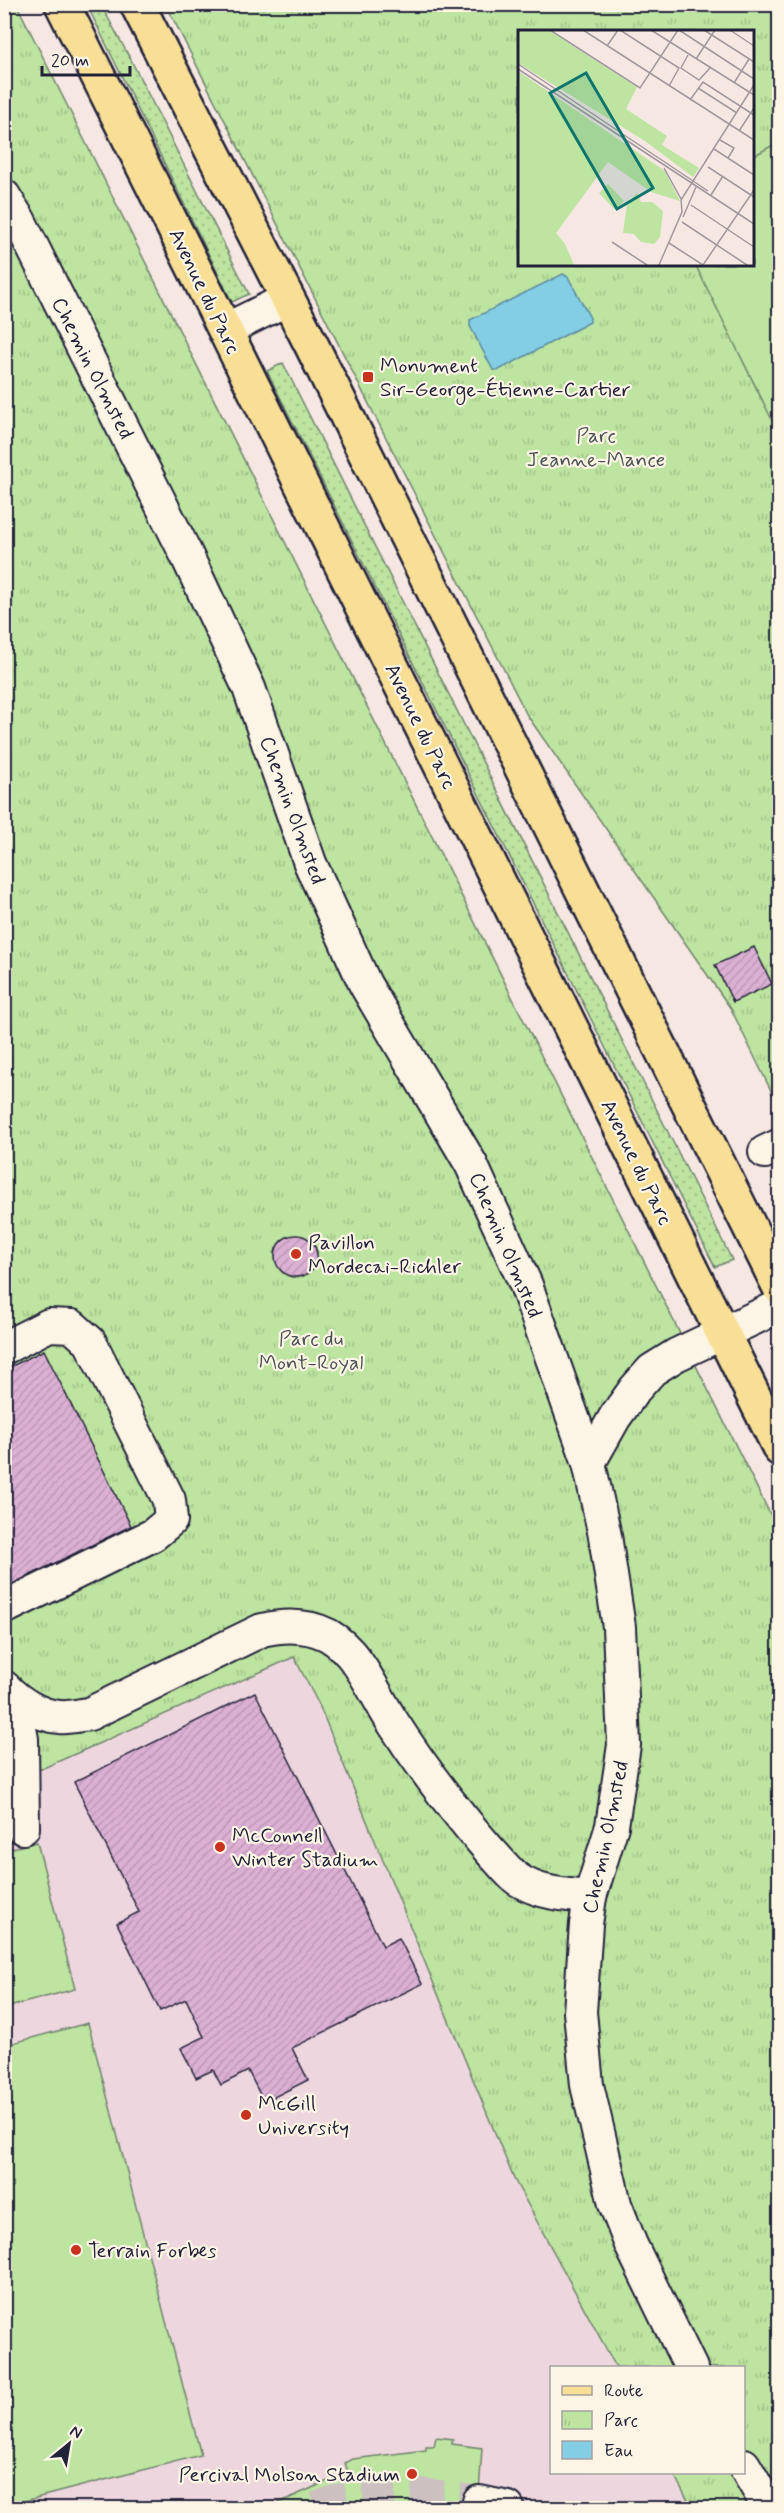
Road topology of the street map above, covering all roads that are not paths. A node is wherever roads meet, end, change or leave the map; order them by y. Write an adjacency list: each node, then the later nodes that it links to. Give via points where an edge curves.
1 (62, 4): 5 (main road, Avenue du Parc)
2 (137, 4): 4 (main road)
3 (4, 196): 11 (street, Chemin Olmsted, via 186,554 249,688 310,863 365,984 471,1164 526,1285)
4 (288, 299): 5 (street); 6 (main road)
5 (225, 330): 8 (main road, Avenue du Parc)
6 (780, 1288)
7 (780, 1306): 8 (street)
8 (721, 1333): 10 (main road, Avenue du Parc); 11 (street, via 652,1370 615,1417)
9 (4, 1348): 12 (street, via 49,1325 72,1326 90,1342 169,1500 171,1520 153,1535)
10 (780, 1449)
11 (589, 1463): 15 (street, Chemin Olmsted, via 620,1627 624,1745 612,1826)
12 (4, 1608)
13 (9, 1692): 14 (street, via 22,1739); 15 (street, via 38,1711 59,1718 89,1714 262,1630 286,1624 327,1635 345,1648 364,1672 415,1756 505,1867 523,1883 549,1893)
14 (24, 1828)
15 (590, 1897): 16 (street, Chemin Olmsted, via 580,2012 587,2085 619,2214)
16 (691, 2366)
17 (745, 2467): 18 (street)
18 (769, 2508)

